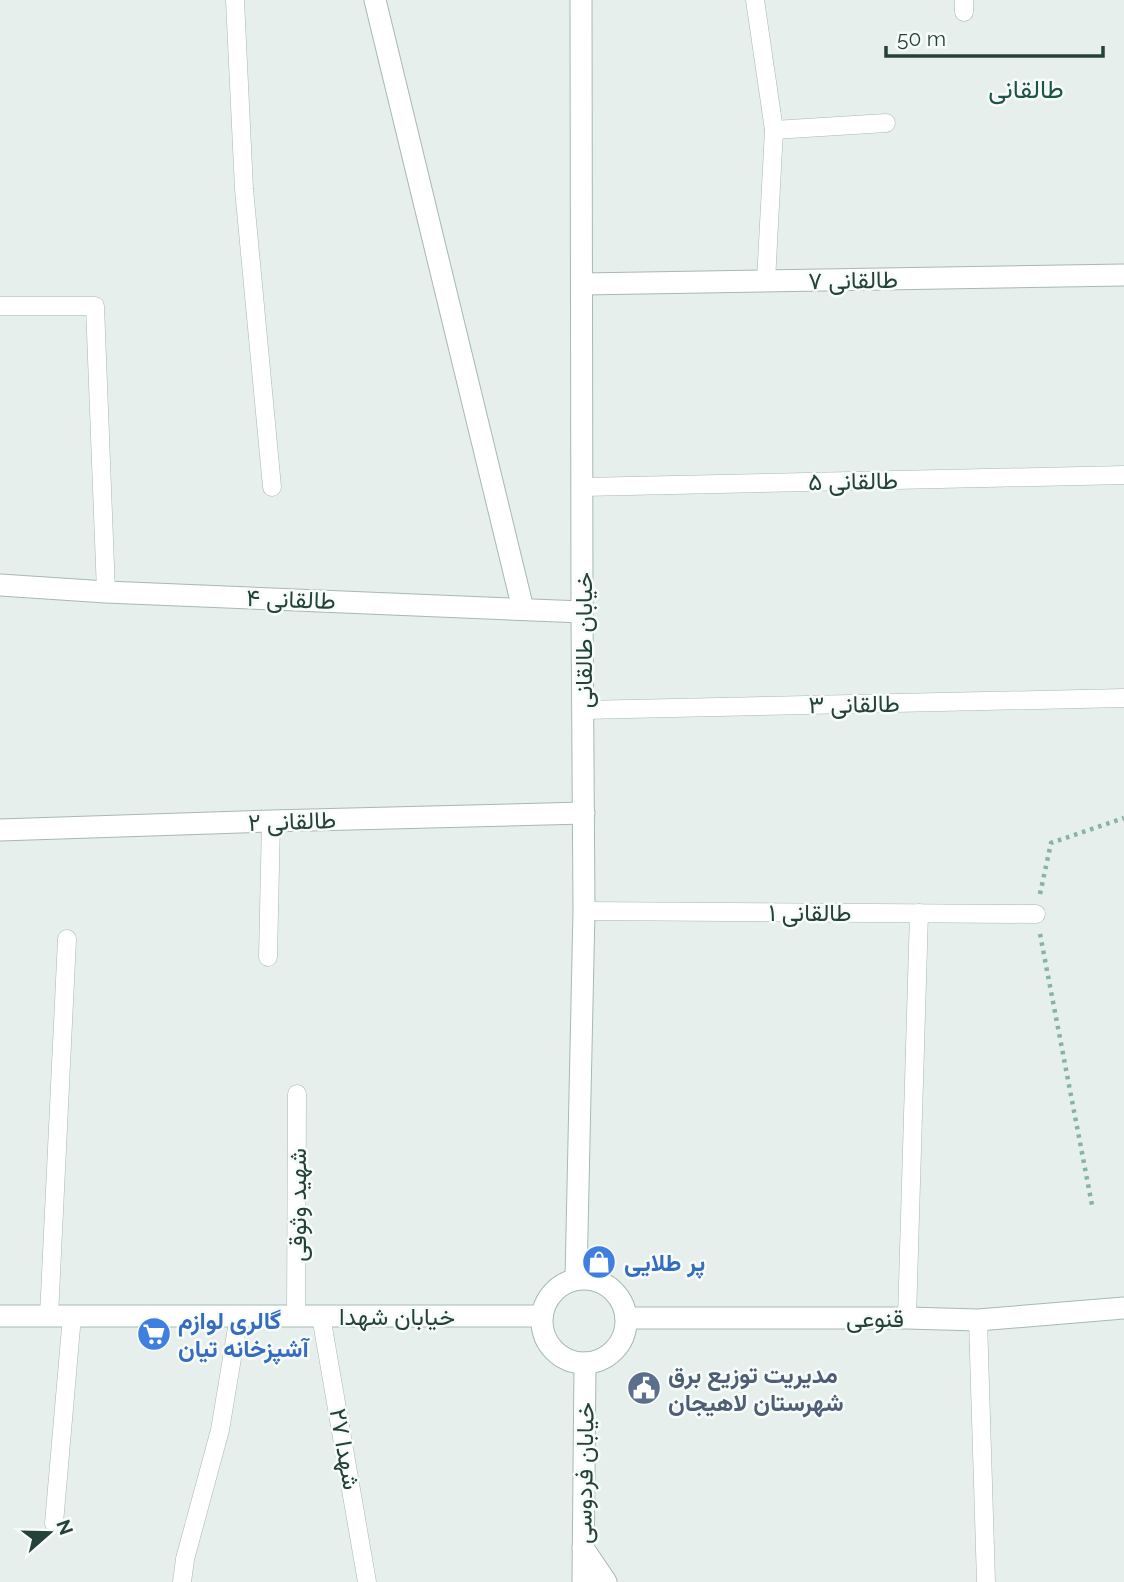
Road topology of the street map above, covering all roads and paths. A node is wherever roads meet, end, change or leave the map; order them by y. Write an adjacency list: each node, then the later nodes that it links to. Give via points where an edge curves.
1 (235, 0): 12 (lane, via 244,189)
2 (375, 0): 16 (main road)
3 (581, 0): 9 (main road, خیابان طالقانی)
4 (755, 0): 6 (lane)
5 (886, 123): 6 (lane)
6 (774, 130): 8 (lane)
7 (1124, 275): 8 (main road, طالقانی ۷)
8 (765, 281): 9 (main road, طالقانی ۷)
9 (582, 284): 13 (main road, خیابان طالقانی)
10 (0, 306): 15 (lane, via 95,306)
11 (1124, 475): 13 (lane, طالقانی ۵)
12 (272, 487)
13 (583, 487): 17 (main road, خیابان طالقانی)
14 (0, 585): 15 (main road, طالقانی ۴)
15 (106, 592): 16 (main road, طالقانی ۴)
16 (523, 609): 17 (main road, طالقانی ۴)
17 (582, 612): 19 (main road, خیابان طالقانی)
18 (1124, 698): 19 (lane, طالقانی ۳)
19 (583, 710): 20 (main road, خیابان طالقانی)
20 (584, 813): 22 (main road, طالقانی ۲); 24 (main road, خیابان طالقانی)
21 (1124, 818): 26 (path, via 1051,843)
22 (271, 821): 23 (main road, طالقانی ۲); 28 (lane)
23 (0, 830)
24 (584, 911): 25 (lane, طالقانی ۱); 31 (main road, خیابان طالقانی)
25 (919, 913): 26 (lane, طالقانی ۱); 41 (lane)
26 (1036, 914): 30 (path)
27 (67, 939): 34 (lane)
28 (268, 957)
29 (297, 1094): 37 (lane, شهید وثوقی)
30 (1092, 1205)
31 (576, 1279): 39 (main road, via 553,1292); 40 (main road, via 600,1282 611,1289)
32 (1124, 1308): 42 (main road, قنوعی)
33 (0, 1316): 34 (main road, خیابان شهدا)
34 (49, 1316): 35 (main road, خیابان شهدا)
35 (72, 1316): 36 (main road, خیابان شهدا); 44 (lane)
36 (239, 1316): 37 (main road, خیابان شهدا); 46 (lane, via 220,1430)
37 (296, 1316): 38 (main road, خیابان شهدا)
38 (321, 1316): 39 (main road, خیابان شهدا); 47 (lane, ۲۷ شهدا)
39 (542, 1316): 43 (main road, via 548,1344 571,1361)
40 (626, 1318): 41 (main road, قنوعی); 43 (main road, via 618,1346 598,1361)
41 (906, 1318): 42 (main road, قنوعی)
42 (978, 1320): 50 (lane)
43 (585, 1363): 45 (main road, خیابان فردوسی)
44 (54, 1523)
45 (583, 1548): 48 (main road, خیابان فردوسی); 49 (main road)
46 (182, 1582)
47 (367, 1582)
48 (583, 1582)
49 (606, 1582)
50 (986, 1582)

